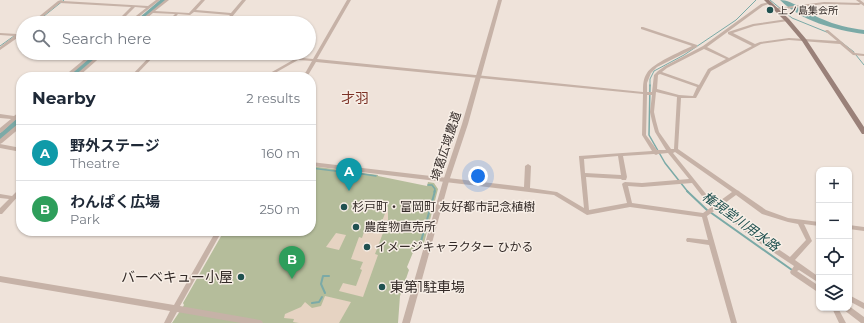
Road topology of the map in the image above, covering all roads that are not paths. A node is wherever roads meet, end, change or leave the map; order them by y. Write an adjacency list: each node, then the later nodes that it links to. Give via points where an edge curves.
1 (158, 0): 16 (street)
2 (167, 0): 20 (street)
3 (203, 0): 19 (street)
4 (244, 0): 22 (street)
5 (349, 0): 41 (street)
6 (500, 0): 55 (street, 埼葛広域農道)
7 (801, 0): 13 (street)
8 (820, 0): 12 (street)
9 (60, 1): 15 (street); 23 (street)
10 (768, 1): 18 (main road); 30 (street)
11 (858, 1): 12 (street); 14 (street); 17 (street)
12 (824, 3): 13 (street)
13 (808, 4): 18 (street)
14 (864, 5)
15 (134, 6): 16 (street); 24 (street)
16 (149, 7): 25 (street)
17 (864, 8)
18 (777, 9): 27 (main road)
19 (193, 11): 21 (street, via 190,14); 22 (street)
20 (152, 12): 21 (street); 26 (street)
21 (177, 14)
22 (232, 14)
23 (42, 16)
24 (123, 16)
25 (138, 16)
26 (147, 16)
27 (787, 20): 30 (street); 34 (main road)
28 (642, 28): 36 (street)
29 (827, 31): 35 (street)
30 (728, 32): 37 (street); 38 (street)
31 (0, 34): 32 (street)
32 (16, 35)
33 (16, 37): 39 (street)
34 (804, 40): 35 (street); 37 (street, via 778,40); 64 (main road)
35 (842, 43): 40 (street, via 854,54)
36 (695, 46): 38 (street); 53 (street, via 656,66)
37 (754, 46): 47 (street)
38 (703, 48): 47 (street); 54 (street, via 666,67)
39 (0, 49)
40 (864, 55)
41 (316, 58)
42 (86, 60): 48 (street)
43 (95, 60): 49 (street)
44 (148, 60): 50 (street)
45 (296, 60): 51 (street)
46 (315, 60): 52 (street); 55 (street)
47 (728, 60): 56 (street, via 709,70)
48 (71, 72)
49 (81, 72)
50 (137, 72)
51 (274, 72)
52 (308, 72)
53 (648, 73): 54 (street); 58 (street)
54 (658, 74): 56 (street); 57 (street)
55 (478, 76): 58 (street); 75 (street, 埼葛広域農道)
56 (700, 87): 59 (street, via 694,97)
57 (654, 92): 58 (street); 59 (street); 68 (street, via 654,121 658,132)
58 (645, 93): 69 (street, via 644,135)
59 (679, 96): 68 (street)
60 (0, 116): 61 (street)
61 (15, 118): 63 (street)
62 (16, 128): 65 (street)
63 (0, 131)
64 (864, 132)
65 (0, 142)
66 (0, 146): 67 (street)
67 (16, 149)
68 (673, 151): 69 (street); 76 (street); 79 (street)
69 (656, 153): 70 (street)
70 (620, 155): 73 (street, via 581,158); 74 (street)
71 (316, 165): 75 (street)
72 (528, 166): 78 (street)
73 (583, 176): 74 (street); 86 (street)
74 (624, 177): 77 (street)
75 (446, 181): 78 (street); 108 (street, 埼葛広域農道)
76 (692, 181): 77 (street); 84 (street)
77 (625, 184): 83 (street)
78 (527, 189): 86 (street, via 555,193)
79 (737, 192): 84 (street); 88 (street, via 764,212)
80 (0, 196): 82 (street)
81 (16, 196): 82 (street)
82 (14, 198): 85 (street)
83 (630, 205): 86 (street); 87 (street)
84 (717, 207): 87 (street); 95 (street)
85 (0, 212)
86 (587, 213)
87 (704, 215): 94 (street)
88 (800, 222): 89 (street); 95 (street, via 809,241)
89 (816, 224)
90 (852, 227): 91 (street)
91 (864, 229)
92 (216, 236): 102 (street)
93 (689, 240): 94 (street)
94 (712, 243): 109 (street)
95 (790, 262): 96 (street)
96 (797, 267): 97 (street); 99 (street, via 793,272)
97 (816, 278)
98 (0, 280): 102 (street)
99 (816, 288)
100 (852, 300): 101 (street)
101 (864, 306)
102 (175, 308): 106 (street); 107 (street)
103 (837, 311): 110 (street)
104 (850, 311): 105 (street)
105 (864, 321)
106 (167, 323)
107 (260, 323)
108 (406, 323)
109 (734, 323)
110 (843, 323)

